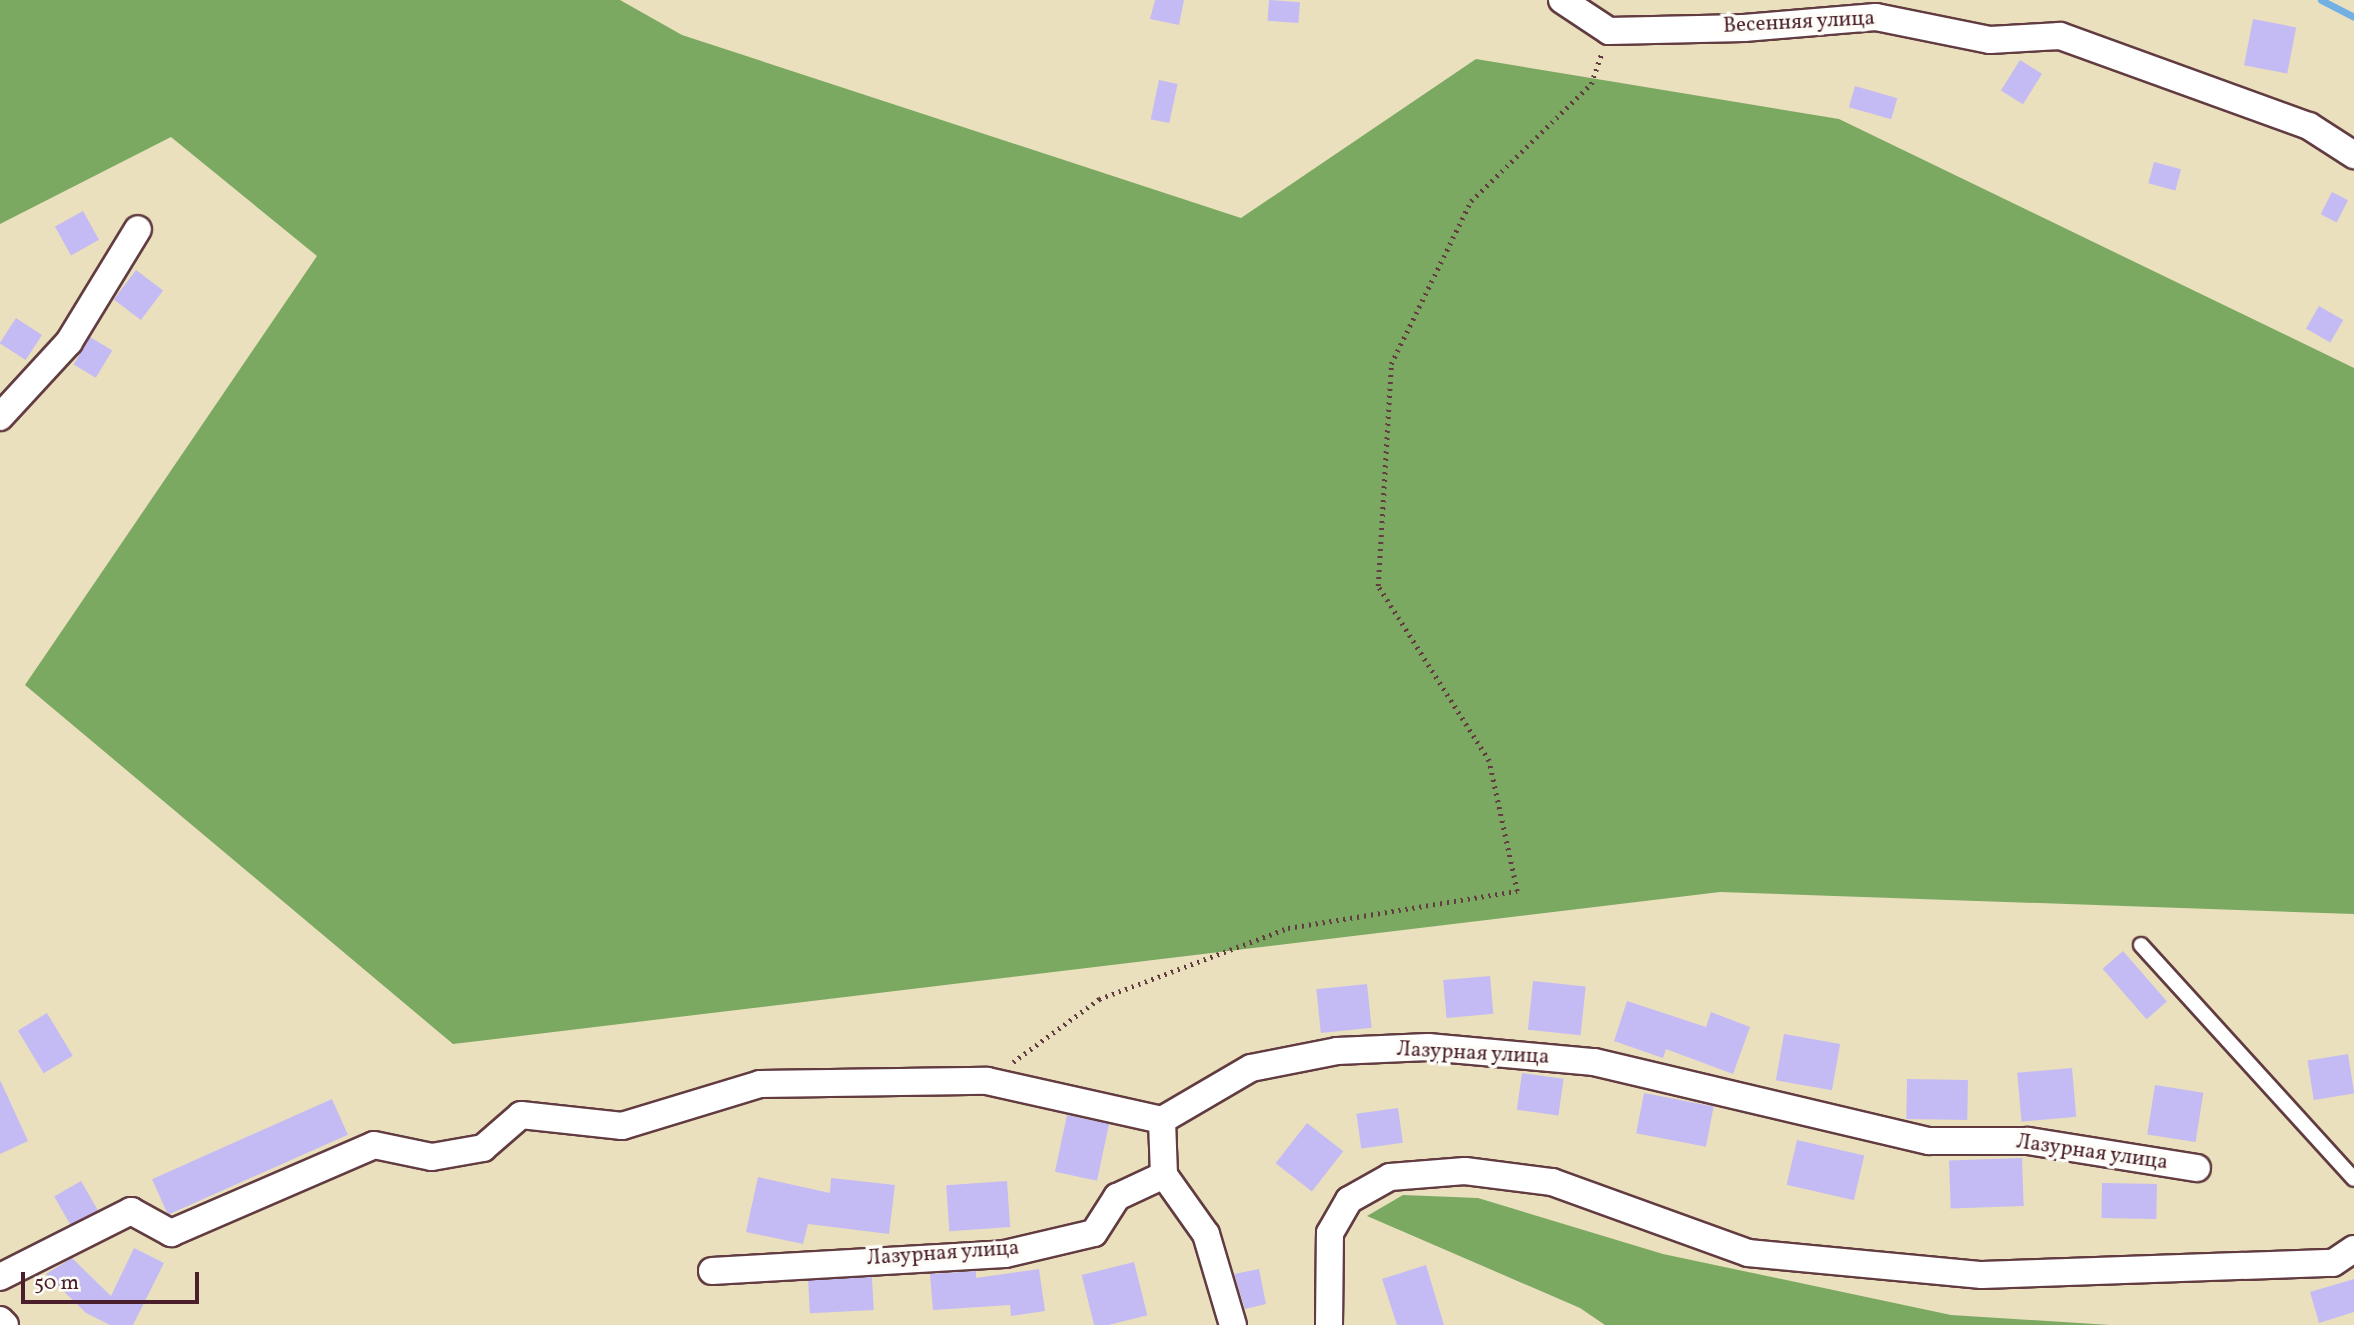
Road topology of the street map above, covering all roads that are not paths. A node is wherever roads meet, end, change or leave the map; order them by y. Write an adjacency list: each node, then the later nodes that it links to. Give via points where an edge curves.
1 (1562, 0): 2 (street, Весенняя улица, via 1609,31 1744,28 1876,17 1990,40 2060,36 2309,126)
2 (2354, 155)
3 (138, 229): 4 (street, via 69,342)
4 (0, 417)
5 (2141, 945): 9 (lane)
6 (1162, 1120): 7 (street, Лазурная улица, via 1251,1068 1337,1051 1427,1047 1594,1062 1929,1141 2028,1141); 8 (street); 12 (street, via 987,1081 760,1084 622,1126 521,1115 483,1148 432,1157 374,1145 171,1233 131,1211)
7 (2197, 1168)
8 (1164, 1175): 11 (street, Лазурная улица, via 1117,1197 1094,1233 1005,1254); 15 (street, via 1206,1234)
9 (2354, 1179)
10 (2354, 1249): 16 (street, via 2333,1263 1982,1275 1748,1253 1552,1182 1465,1171 1390,1177 1349,1200 1330,1233)
11 (712, 1271)
12 (0, 1278)
13 (0, 1320): 14 (street)
14 (5, 1325)
15 (1233, 1325)
16 (1329, 1325)

